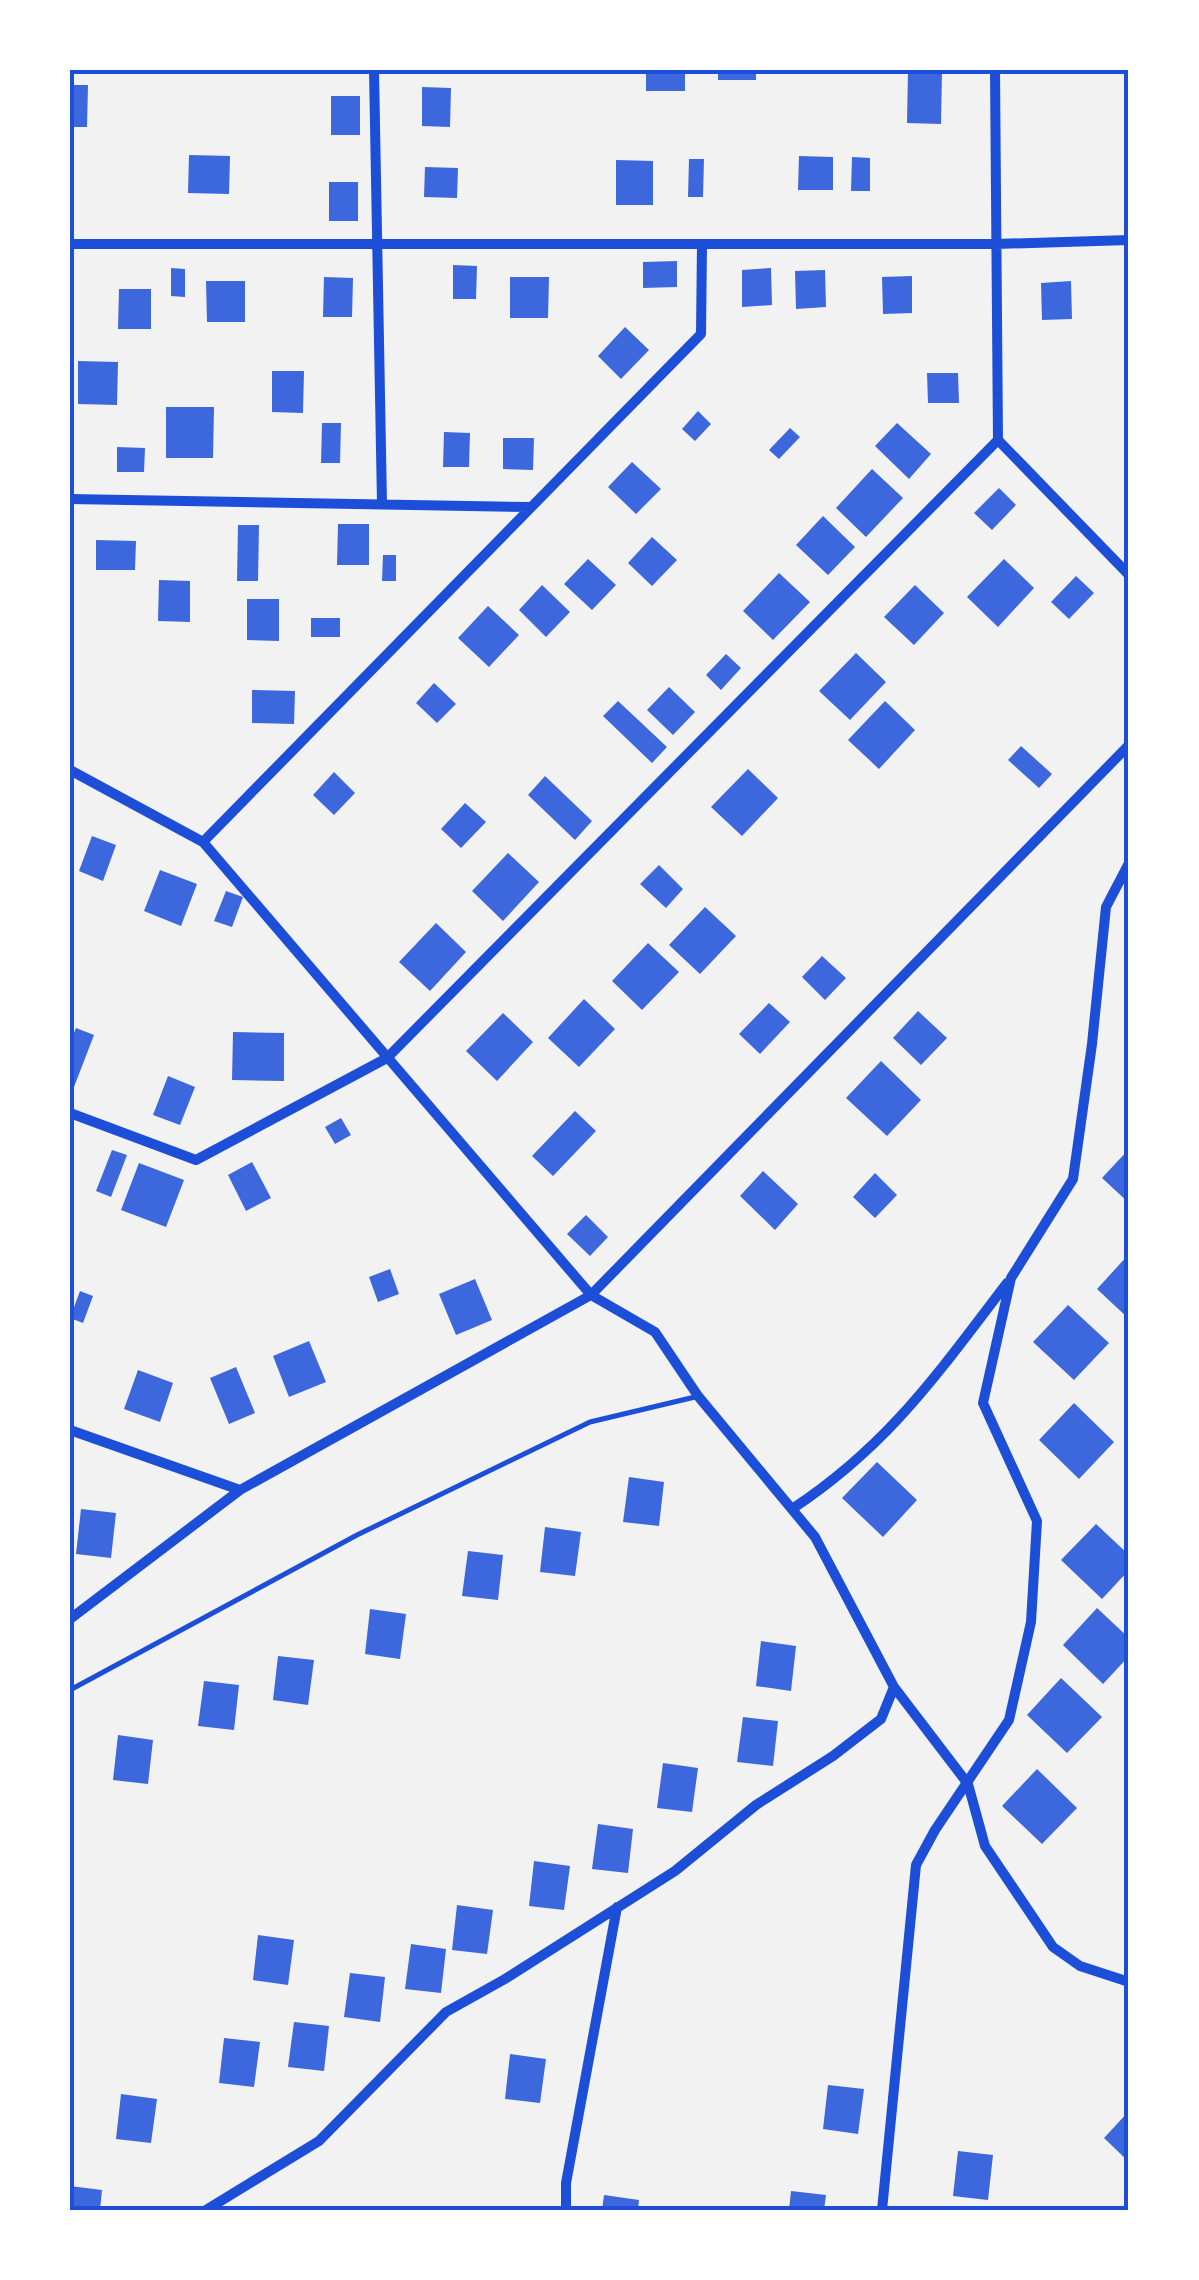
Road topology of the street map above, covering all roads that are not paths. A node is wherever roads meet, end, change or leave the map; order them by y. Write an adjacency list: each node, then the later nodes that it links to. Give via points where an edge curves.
1 (374, 70): 7 (street)
2 (994, 70): 6 (street)
3 (1129, 240): 6 (street)
4 (70, 244): 7 (street)
5 (702, 244): 6 (street); 7 (street); 11 (street, via 701,334)
6 (996, 244): 8 (street)
7 (375, 246): 10 (street)
8 (998, 440): 12 (street); 17 (street)
9 (70, 499): 10 (street)
10 (382, 504): 11 (street)
11 (529, 507): 15 (street)
12 (1129, 575)
13 (1129, 744): 20 (street)
14 (70, 770): 15 (street)
15 (202, 842): 17 (street)
16 (1129, 863): 19 (street, via 1106,907 1073,1179)
17 (388, 1058): 18 (street, via 196,1160); 20 (street)
18 (70, 1113)
19 (1011, 1278): 24 (street, via 883,1438); 28 (street, via 983,1403 1037,1521 1031,1622 1009,1720)
20 (591, 1295): 21 (street, via 654,1332); 23 (street)
21 (698, 1396): 24 (street); 27 (lane, via 590,1422 357,1535)
22 (70, 1430): 23 (street)
23 (240, 1490): 25 (street)
24 (792, 1509): 26 (street, via 815,1537)
25 (70, 1618)
26 (894, 1687): 28 (street); 29 (street, via 881,1719)
27 (70, 1690)
28 (968, 1784): 30 (street, via 985,1846 1053,1946 1080,1966); 33 (street, via 916,1865)
29 (616, 1907): 31 (street, via 446,2012 319,2141); 32 (street)
30 (1129, 1982)
31 (206, 2210)
32 (566, 2210)
33 (882, 2210)

